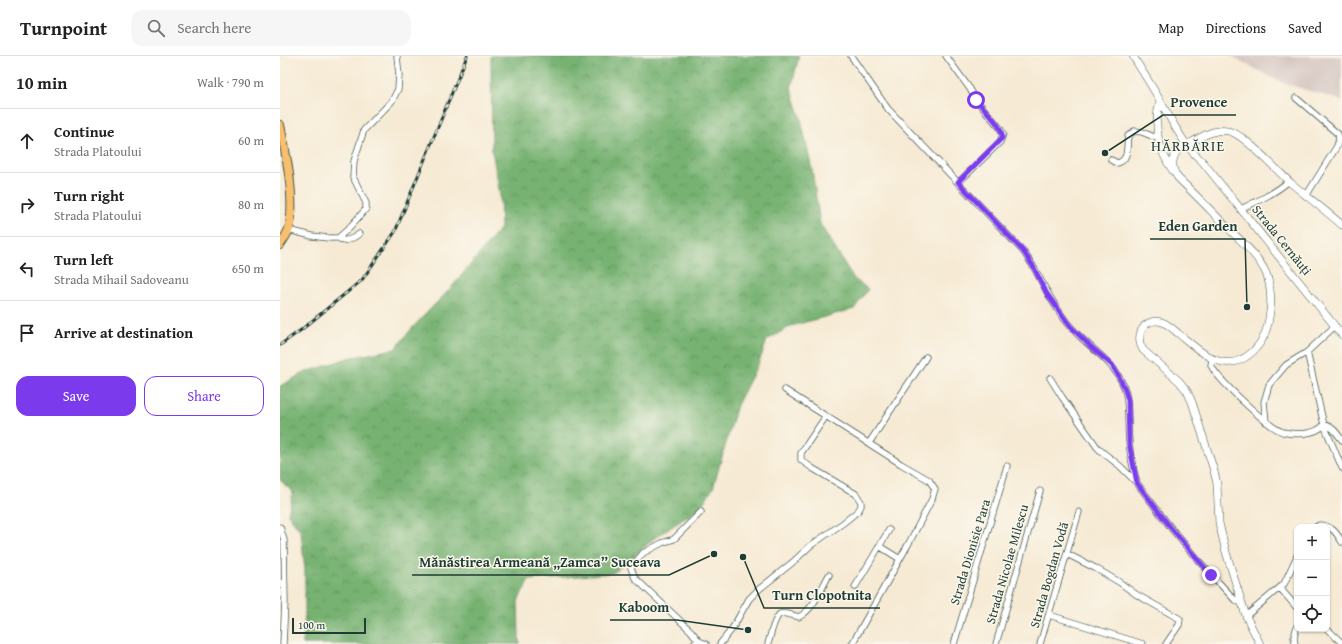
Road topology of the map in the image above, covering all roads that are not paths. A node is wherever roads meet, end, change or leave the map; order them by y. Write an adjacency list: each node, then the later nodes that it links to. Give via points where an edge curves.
1 (397, 56): 20 (street, via 398,89 392,101 364,130 354,161 354,177 366,203 366,209)
2 (851, 56): 13 (street, via 888,109)
3 (946, 56): 13 (street, via 1003,134 1000,142)
4 (1133, 56): 6 (street, Strada Cernăuți)
5 (1296, 98): 15 (street, via 1338,134 1339,139)
6 (1160, 101): 8 (street, via 1156,118); 9 (street, Strada Cernăuți)
7 (280, 125): 18 (main road, via 290,185 291,213)
8 (1159, 140): 10 (street, via 1134,131 1128,136 1124,160 1117,163); 11 (street, via 1165,157)
9 (1188, 145): 11 (street, via 1180,149 1173,158); 12 (street, via 1210,133 1233,132); 14 (street, via 1177,163 1178,172); 16 (street, Strada Cernăuți)
10 (1111, 160)
11 (1175, 173): 14 (street)
12 (1289, 181): 15 (street); 16 (street)
13 (958, 182): 36 (street, via 1023,251 1047,294 1070,326 1112,365 1118,375 1128,400 1129,443)
14 (1186, 185): 26 (street, via 1249,248 1266,273 1269,286 1271,305 1268,326 1263,338 1241,360 1230,363)
15 (1306, 196): 17 (street)
16 (1242, 209): 22 (street, Strada Cernăuți)
17 (1342, 225)
18 (288, 230): 20 (street, via 312,236); 21 (main road)
19 (359, 234): 20 (street, via 345,241)
20 (338, 238)
21 (280, 245)
22 (1335, 326): 23 (street, Strada Cernăuți); 24 (street)
23 (1342, 335)
24 (1307, 352): 30 (street, via 1286,365 1269,386 1264,402); 31 (street)
25 (926, 357): 33 (street)
26 (1212, 360): 30 (street, via 1214,370); 51 (street, via 1162,322 1148,323 1142,328 1139,344 1143,350 1179,381 1192,402 1214,471 1222,537)
27 (1050, 378): 36 (street, via 1101,452)
28 (785, 390): 29 (street)
29 (826, 416): 33 (street); 62 (street, via 801,453 802,460 856,494 861,506 758,590)
30 (1266, 422): 31 (street, via 1283,432 1299,433 1314,432)
31 (1324, 425): 32 (street, via 1330,426); 35 (street)
32 (1342, 440)
33 (869, 443): 46 (street, via 929,480 935,489)
34 (1007, 466): 65 (street, Strada Dionisie Para)
35 (1342, 468)
36 (1137, 483): 51 (street, via 1196,558 1234,599)
37 (1040, 491): 66 (street, Strada Nicolae Milescu)
38 (701, 512): 57 (street, via 674,539 643,553 631,568 635,578 692,630)
39 (1079, 512): 45 (street, Strada Bogdan Vodă)
40 (280, 527): 59 (street, via 284,540)
41 (1330, 528): 43 (street)
42 (889, 530): 44 (street)
43 (1342, 542)
44 (879, 546): 46 (street); 49 (street)
45 (1067, 554): 53 (street, Strada Bogdan Vodă); 69 (street, via 1179,618 1181,621)
46 (900, 559): 64 (street)
47 (1295, 560): 50 (street)
48 (829, 575): 63 (street, via 806,612 799,617 780,614)
49 (855, 587)
50 (1280, 588): 52 (street); 54 (street)
51 (1242, 602): 54 (street)
52 (1294, 604)
53 (1049, 615): 67 (street, Strada Bogdan Vodă); 68 (street)
54 (1246, 616): 70 (street)
55 (1295, 632): 71 (street)
56 (1330, 632): 58 (street)
57 (699, 640): 60 (street); 61 (street)
58 (1342, 643)
59 (283, 644)
60 (693, 644)
61 (706, 644)
62 (720, 644)
63 (768, 644)
64 (852, 644)
65 (954, 644)
66 (996, 644)
67 (1040, 644)
68 (1143, 644)
69 (1166, 644)
70 (1260, 644)
71 (1294, 644)

